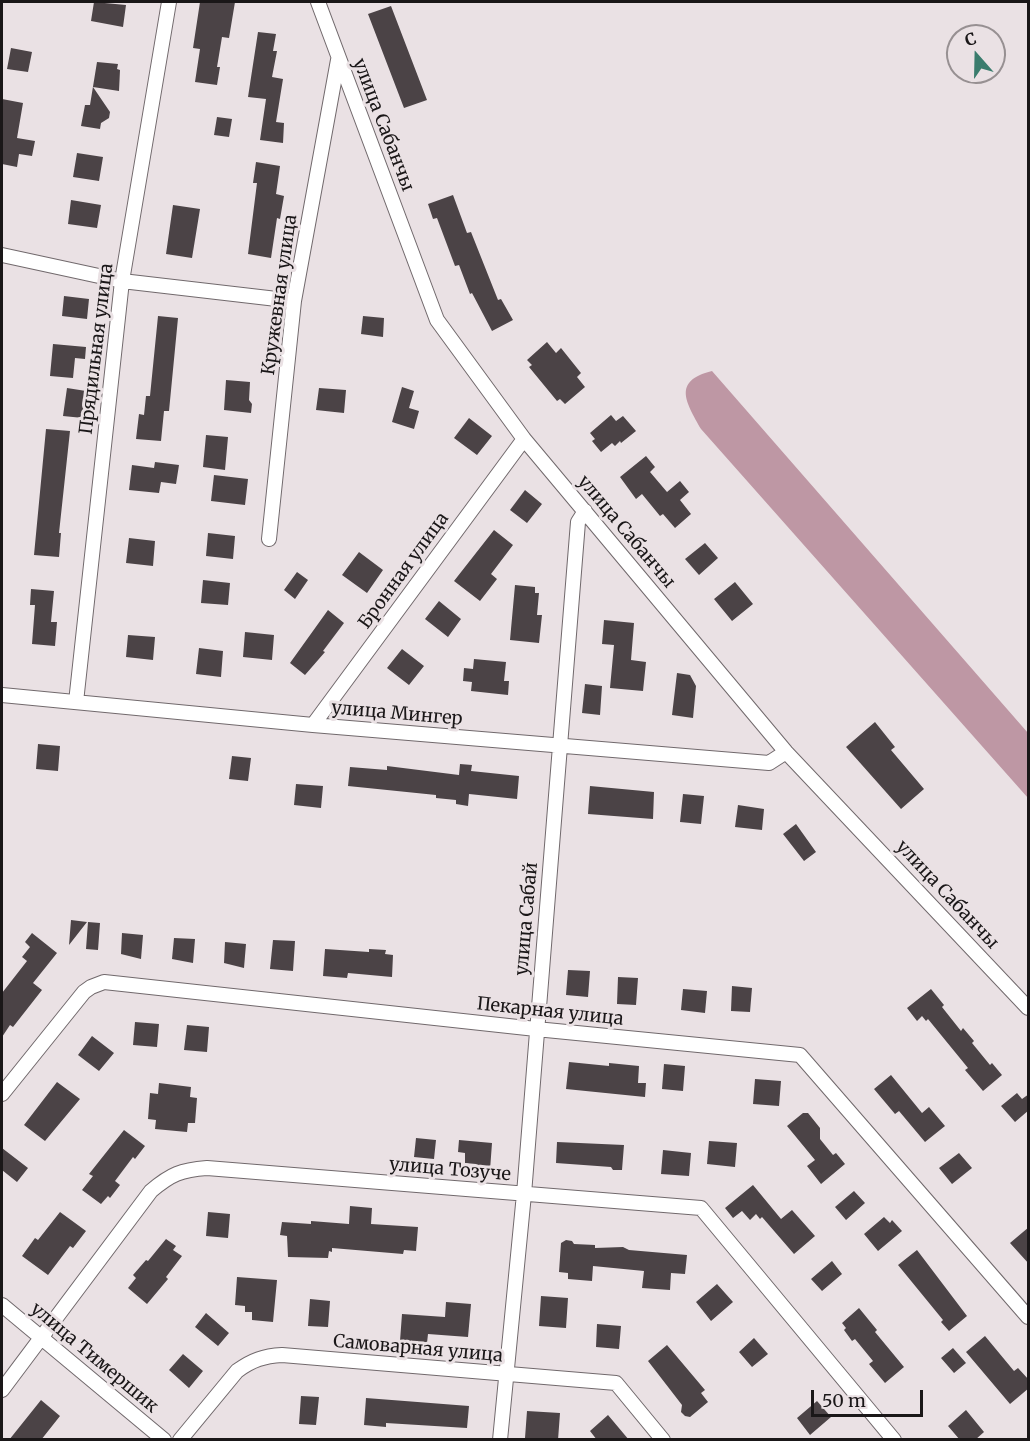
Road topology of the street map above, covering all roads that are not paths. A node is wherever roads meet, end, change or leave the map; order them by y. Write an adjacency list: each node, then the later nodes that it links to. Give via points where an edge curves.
1 (169, 2): 5 (street, Прядильная улица)
2 (318, 2): 3 (street, улица Сабанчы)
3 (338, 58): 6 (street, Кружевная улица); 7 (street, улица Сабанчы, via 437,320)
4 (2, 255): 5 (street)
5 (122, 281): 6 (street); 11 (street, Прядильная улица)
6 (294, 301): 9 (street, Кружевная улица)
7 (524, 439): 8 (street, улица Сабанчы); 12 (street, Бронная улица)
8 (585, 511): 13 (street, улица Сабай, via 578,522); 14 (street, улица Сабанчы)
9 (269, 539)
10 (2, 695): 11 (street, улица Мингер)
11 (76, 702): 12 (street, улица Мингер)
12 (313, 725): 13 (street, улица Мингер)
13 (559, 746): 14 (street, улица Мингер, via 769,763); 16 (street, улица Сабай)
14 (786, 752): 15 (street, улица Сабанчы)
15 (1029, 1008)
16 (536, 1029): 17 (street, Пекарная улица, via 104,982 84,992); 18 (street, улица Сабай); 20 (street, Пекарная улица, via 800,1054)
17 (2, 1094)
18 (524, 1194): 21 (street, улица Тозуче, via 185,1169 166,1177 151,1191); 22 (street, улица Сабай); 28 (street, улица Тозуче, via 701,1208)
19 (2, 1305): 21 (street, улица Тимершик)
20 (1029, 1317)
21 (41, 1338): 23 (street, улица Тозуче); 24 (street, улица Тимершик)
22 (506, 1374): 25 (street, Самоварная улица, via 266,1356 237,1371); 26 (street, улица Сабай); 27 (street, Самоварная улица, via 616,1383)
23 (2, 1390)
24 (164, 1440)
25 (180, 1440)
26 (500, 1440)
27 (663, 1440)
28 (894, 1440)

